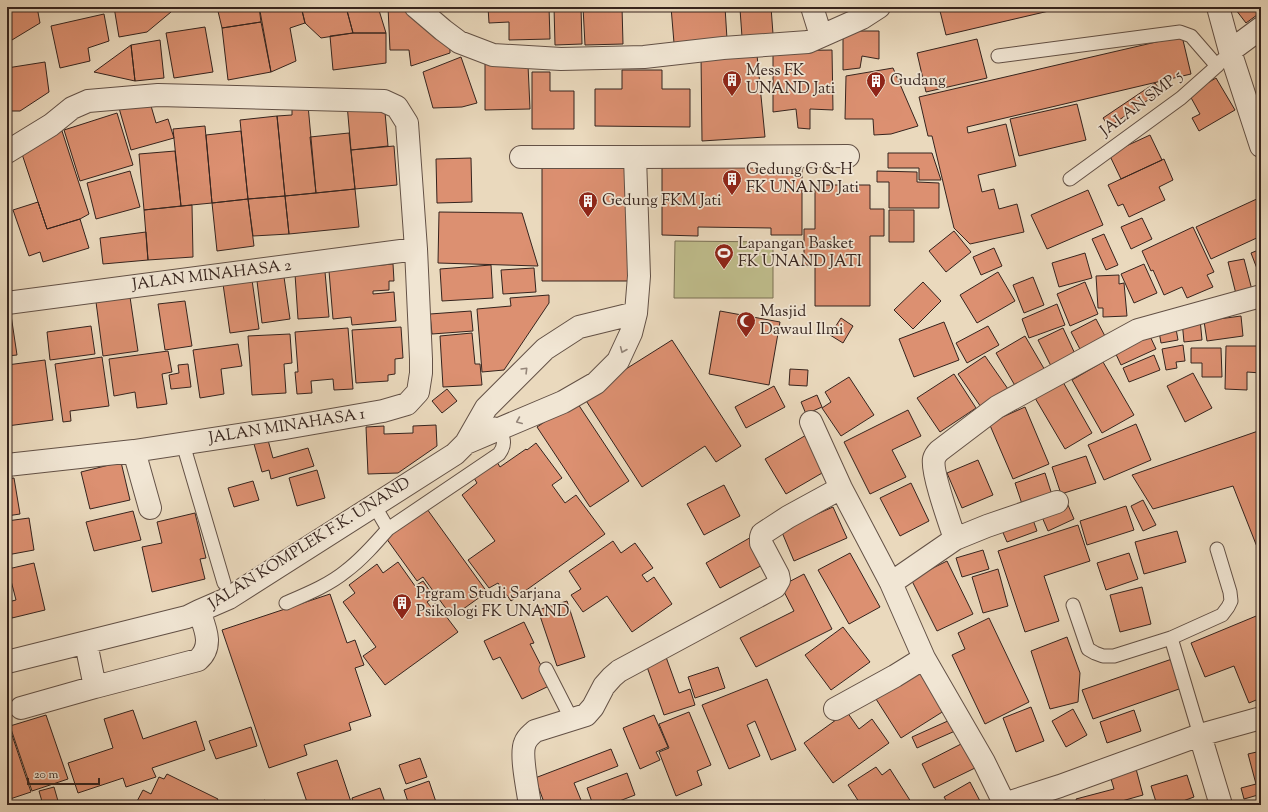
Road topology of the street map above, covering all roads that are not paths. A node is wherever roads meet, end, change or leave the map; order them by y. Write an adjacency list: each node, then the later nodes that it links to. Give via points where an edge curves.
1 (416, 7): 6 (street, via 459,42 492,55 561,59 644,57 808,42)
2 (812, 7): 6 (street)
3 (879, 7): 6 (street, via 862,18)
4 (1218, 7): 8 (street)
5 (1261, 28): 8 (street)
6 (821, 36)
7 (998, 56): 8 (lane, via 1180,32 1191,36)
8 (1224, 59): 9 (street); 14 (lane, JALAN SMP 5, via 1181,98)
9 (1261, 146)
10 (7, 152): 15 (street, JALAN MINAHASA 1, via 51,125 72,108 88,101 158,95 384,101 397,107 407,123)
11 (848, 156): 13 (street)
12 (521, 157): 13 (street)
13 (635, 157): 18 (street, via 639,276)
14 (1070, 179)
15 (416, 249): 17 (street, JALAN MINAHASA 2); 23 (street, JALAN MINAHASA 1, via 421,373 418,392 407,404 383,411)
16 (1261, 296): 31 (street, via 1138,330 997,408 939,451 933,460 935,474)
17 (7, 303)
18 (636, 313): 19 (street, JALAN KOMPLEK F.K. UNAND, one-way to 18, via 545,349 579,327); 21 (street, JALAN KOMPLEK F.K. UNAND, one-way to 21, via 631,333 618,361 596,383 563,402)
19 (486, 408): 21 (lane); 22 (street, JALAN KOMPLEK F.K. UNAND)
20 (811, 422): 26 (street)
21 (498, 430): 22 (street, JALAN KOMPLEK F.K. UNAND); 30 (lane, via 504,442 499,454)
22 (466, 443): 28 (street, JALAN KOMPLEK F.K. UNAND, via 455,454)
23 (184, 444): 24 (street, JALAN MINAHASA 1); 34 (lane)
24 (134, 451): 25 (street, JALAN MINAHASA 1); 29 (street)
25 (7, 465)
26 (841, 488): 33 (street); 47 (street, via 762,534 761,543 778,575 774,587 619,671 604,686 593,707 586,714)
27 (1057, 502): 31 (street)
28 (374, 506): 30 (lane); 37 (street, JALAN KOMPLEK F.K. UNAND, via 229,598)
29 (150, 508)
30 (388, 529): 35 (lane, via 346,572)
31 (955, 539): 33 (street)
32 (1217, 549): 38 (lane, via 1230,592 1231,601 1228,607 1222,615)
33 (892, 582): 40 (street)
34 (224, 583)
35 (286, 603)
36 (1073, 605): 38 (lane, via 1088,648 1095,653 1114,656)
37 (199, 611): 39 (street, JALAN KOMPLEK F.K. UNAND, via 187,617); 43 (street, via 208,639 207,648 198,660)
38 (1171, 638): 48 (lane)
39 (86, 643): 41 (street, JALAN KOMPLEK F.K. UNAND); 43 (street)
40 (924, 658): 45 (street); 49 (street, via 984,762)
41 (7, 662)
42 (546, 669): 47 (lane)
43 (95, 687): 44 (street)
44 (21, 708)
45 (835, 709)
46 (1261, 718): 48 (street)
47 (572, 720): 50 (street, via 535,731 528,736 524,744)
48 (1200, 736): 49 (street); 51 (street)
49 (1005, 804)
50 (530, 805)
51 (1221, 805)

